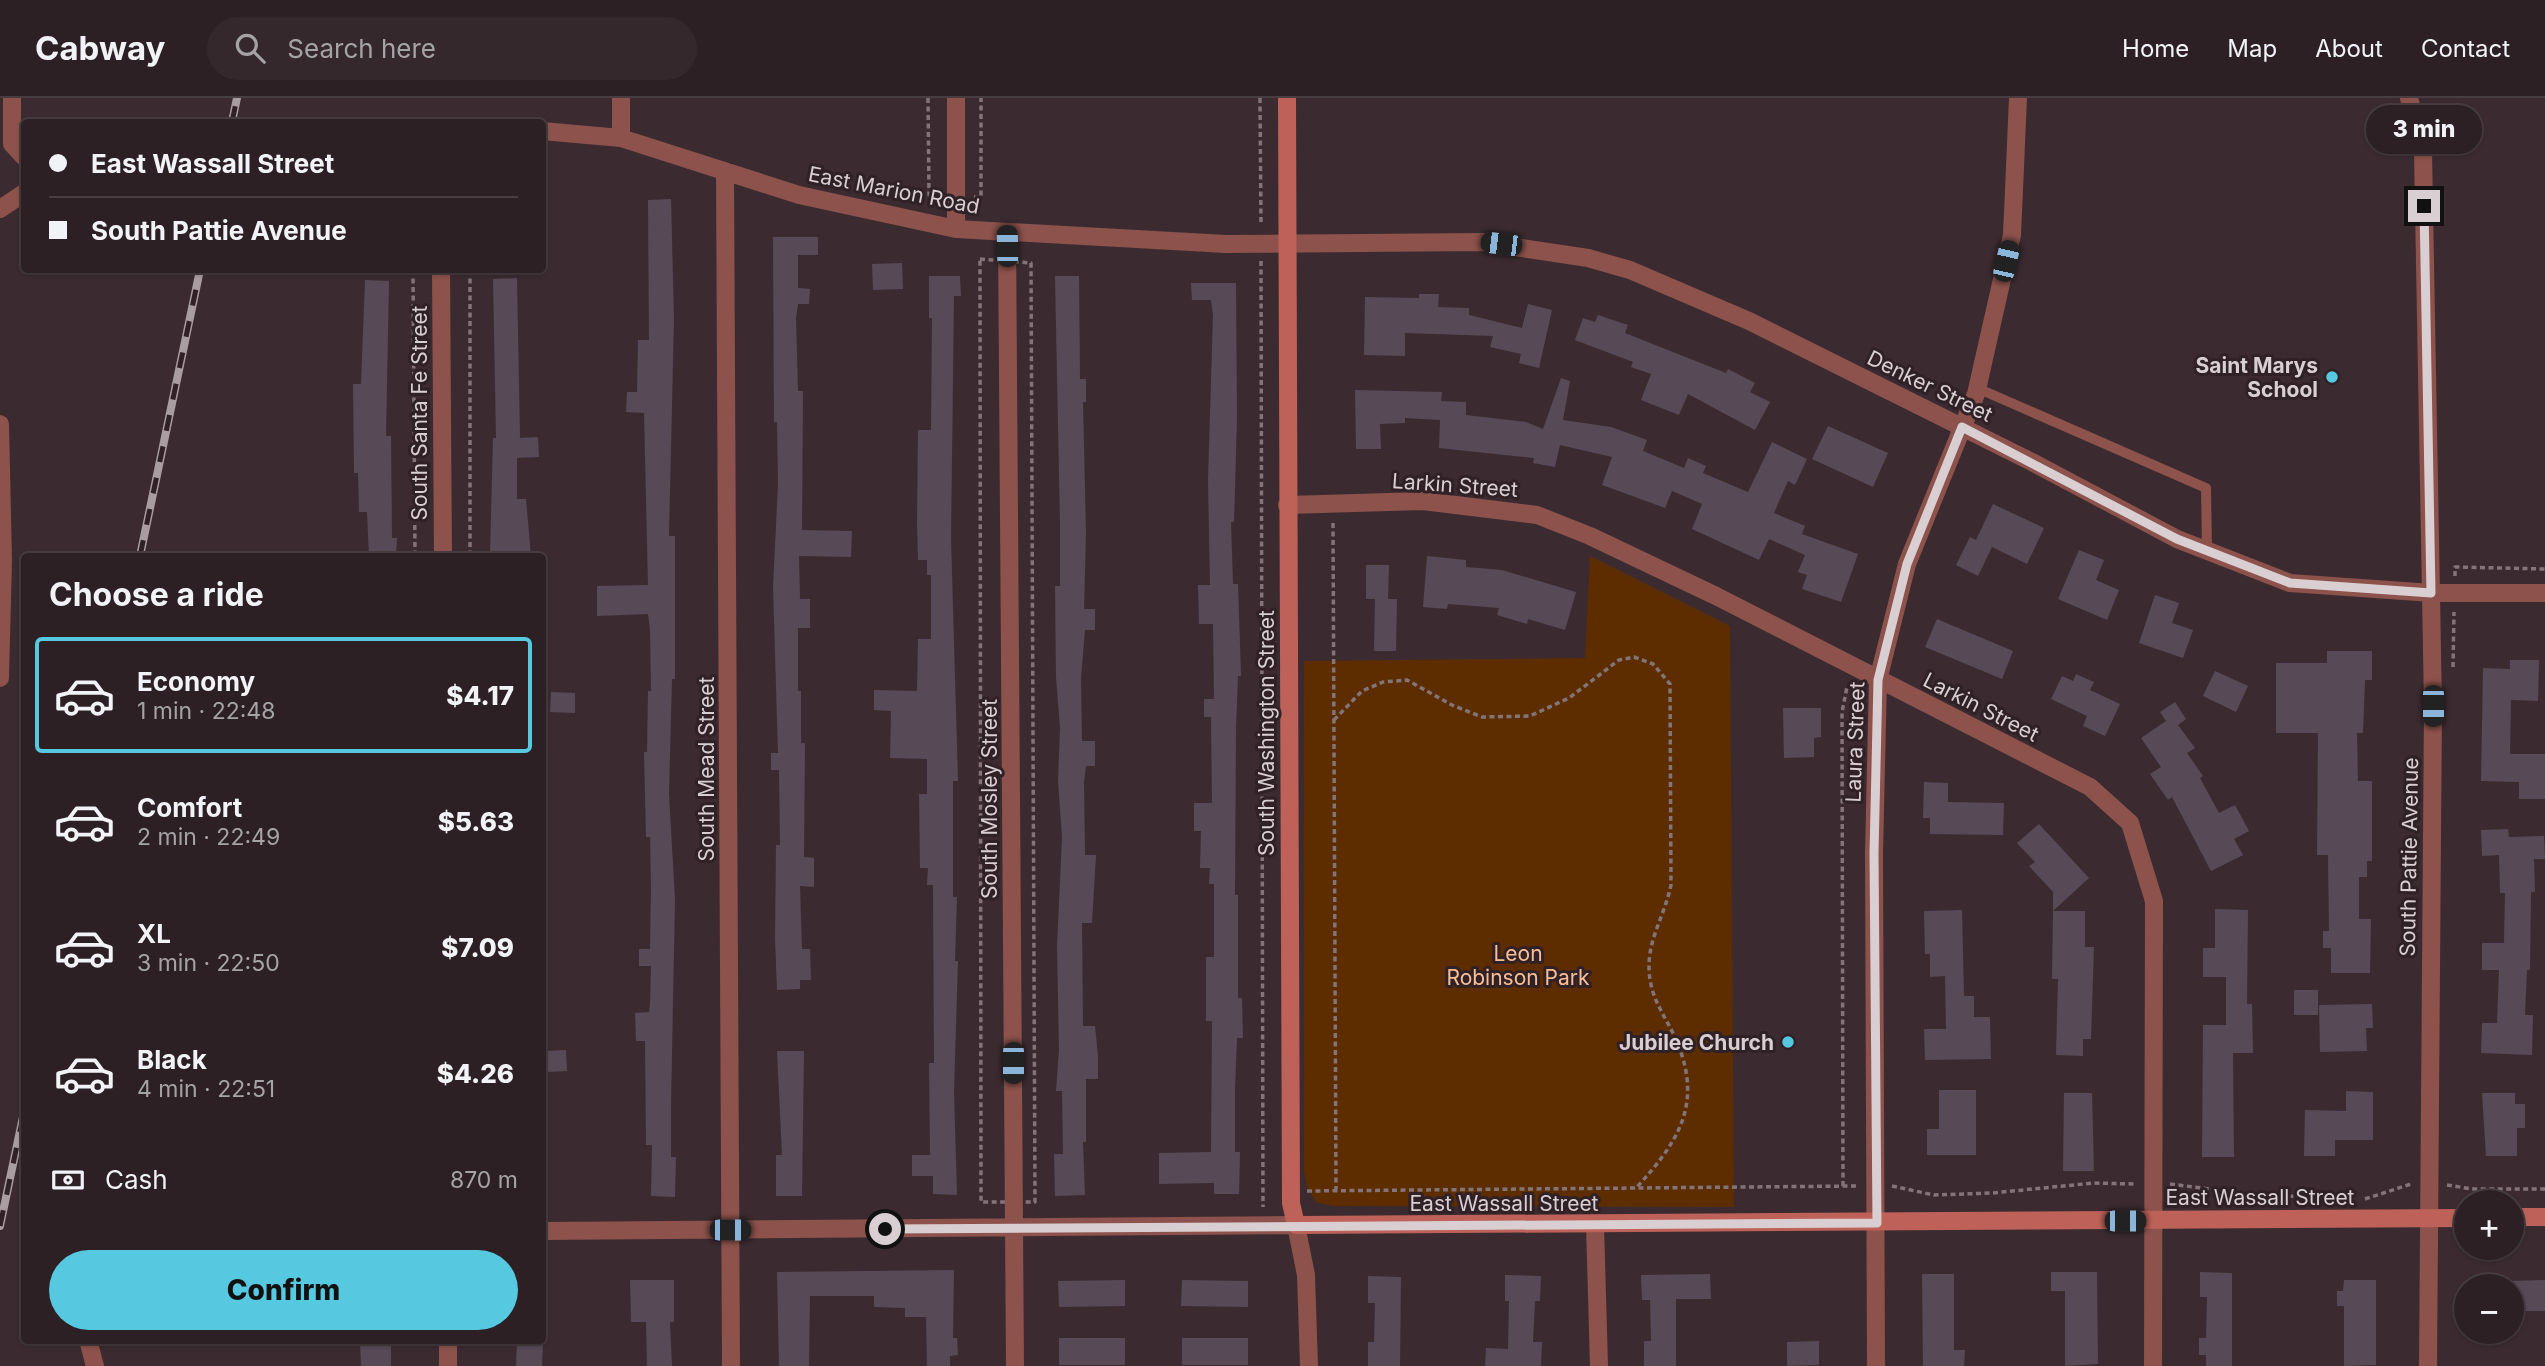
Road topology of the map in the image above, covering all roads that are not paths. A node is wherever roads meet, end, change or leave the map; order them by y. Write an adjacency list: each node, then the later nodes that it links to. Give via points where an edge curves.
1 (12, 98): 9 (street, via 12,144)
2 (621, 98): 8 (street)
3 (956, 98): 13 (street)
4 (1287, 98): 15 (street, South Washington Street)
5 (2018, 98): 17 (street, Laura Street, via 2012,235)
6 (2409, 98): 23 (street, South Pattie Avenue, via 2423,151)
7 (546, 131): 8 (street, East Marion Road)
8 (621, 138): 10 (street, East Marion Road)
9 (21, 154)
10 (725, 171): 13 (street, East Marion Road, via 799,195); 36 (street, South Mead Street)
11 (21, 195): 12 (street)
12 (0, 209)
13 (956, 229): 14 (street, East Marion Road)
14 (1007, 232): 15 (street, East Marion Road); 35 (street, South Mosley Street)
15 (1288, 243): 19 (street, Denker Street, via 1482,242 1588,258 1630,270 1749,321); 20 (street, South Washington Street)
16 (441, 273): 22 (street, South Santa Fe Street)
17 (1977, 388): 19 (street, Laura Street); 21 (lane, via 2206,488)
18 (0, 424): 25 (street)
19 (1962, 427): 21 (street, Denker Street, via 2177,539); 26 (street, Laura Street, via 1907,564)
20 (1287, 505): 26 (street, Larkin Street, via 1423,501 1537,515 1716,596); 33 (street, South Washington Street, via 1291,1193)
21 (2207, 550): 23 (street, Denker Street, via 2290,583)
22 (443, 553)
23 (2431, 593): 24 (street, Denker Street); 29 (street, South Pattie Avenue)
24 (2545, 593)
25 (0, 678)
26 (1878, 680): 31 (street, Larkin Street, via 2090,787 2130,823 2154,901); 32 (street, Laura Street, via 1874,853)
27 (2524, 1217): 28 (street)
28 (2545, 1217)
29 (2428, 1218): 30 (street, East Wassall Street); 31 (street, East Wassall Street); 48 (street, South Pattie Avenue)
30 (2454, 1218)
31 (2153, 1221): 32 (street, East Wassall Street); 47 (street, Larkin Street)
32 (1877, 1223): 34 (street, East Wassall Street); 46 (street, Laura Street)
33 (1296, 1225): 34 (street, East Wassall Street); 35 (street, East Wassall Street); 44 (street, South Washington Street, via 1306,1275)
34 (1595, 1225): 45 (street)
35 (1014, 1228): 36 (street, East Wassall Street); 43 (street, South Mosley Street)
36 (730, 1230): 37 (street, East Wassall Street); 42 (street, South Mead Street)
37 (546, 1231)
38 (89, 1344): 40 (street)
39 (448, 1344): 41 (street)
40 (95, 1366)
41 (448, 1366)
42 (731, 1366)
43 (1015, 1366)
44 (1309, 1366)
45 (1599, 1366)
46 (1876, 1366)
47 (2153, 1366)
48 (2428, 1366)

